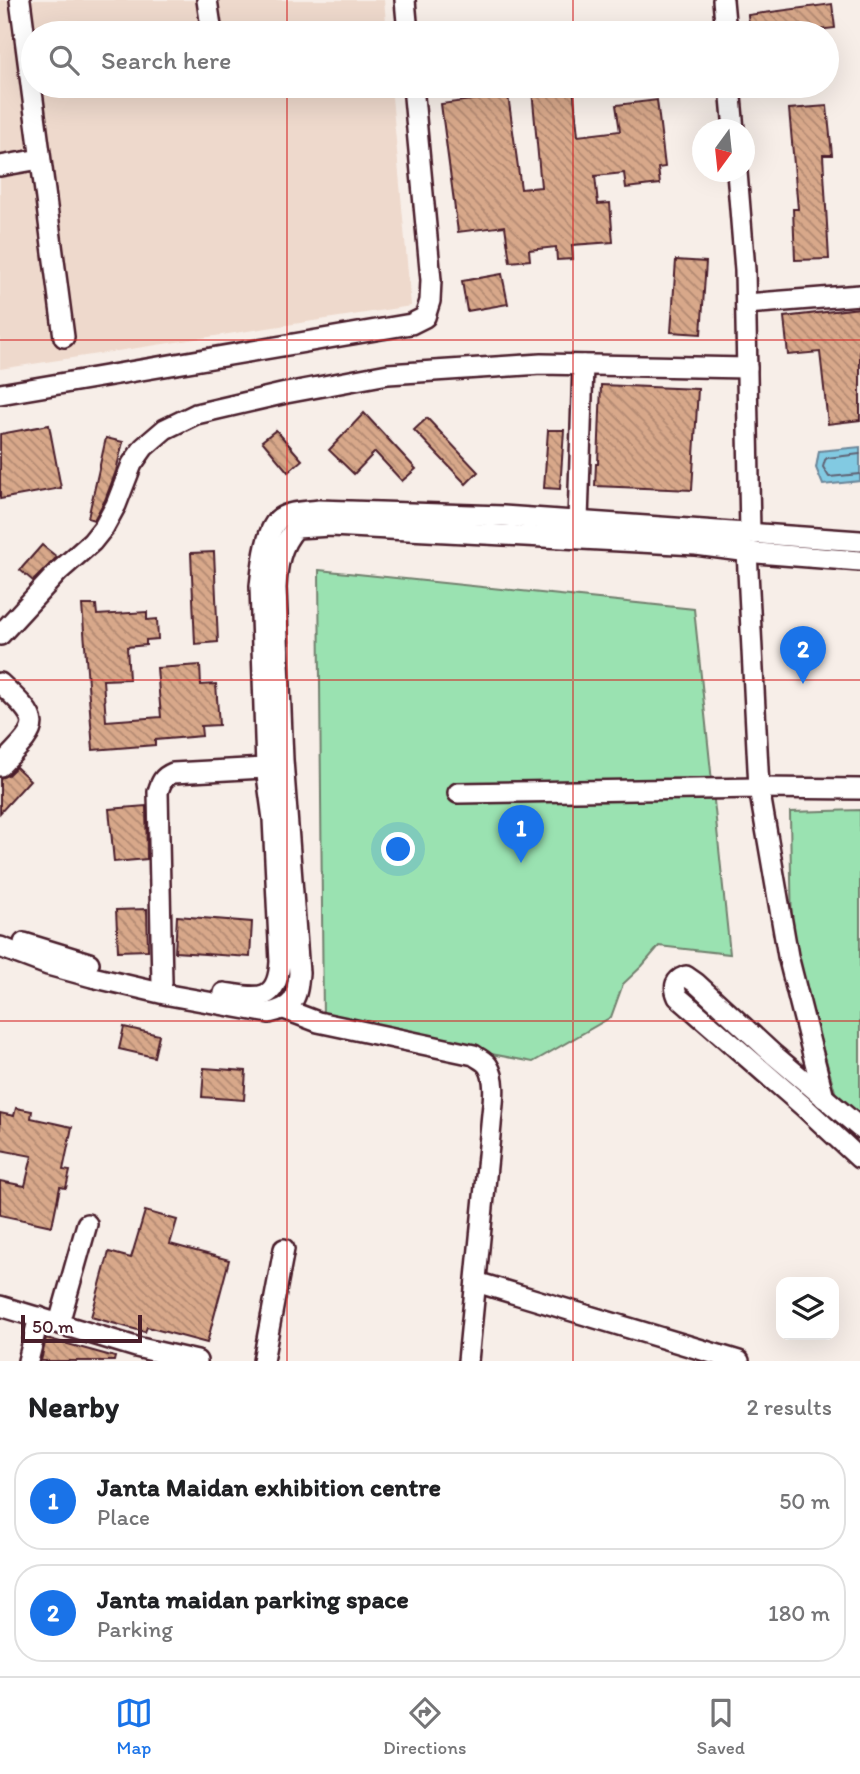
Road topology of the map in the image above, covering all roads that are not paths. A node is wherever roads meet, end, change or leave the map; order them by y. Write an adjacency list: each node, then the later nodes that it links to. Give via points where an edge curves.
1 (20, 0): 5 (street)
2 (208, 0): 6 (street)
3 (405, 0): 7 (street)
4 (723, 0): 8 (street)
5 (23, 21)
6 (211, 21)
7 (407, 21)
8 (725, 21)
9 (32, 98): 13 (street)
10 (414, 98): 21 (street, via 430,280 425,317 411,324)
11 (731, 98): 12 (street)
12 (733, 119)
13 (40, 159): 14 (street); 18 (street)
14 (0, 166)
15 (738, 182): 17 (street)
16 (860, 295): 17 (street)
17 (746, 304): 20 (street)
18 (64, 337)
19 (583, 365): 20 (street); 22 (street); 26 (street, via 541,363 388,374 196,414 165,429 144,447 104,527)
20 (747, 368): 24 (street)
21 (0, 394)
22 (578, 521): 24 (street); 29 (street, via 318,510 279,518 262,557 260,586)
23 (860, 541): 24 (street)
24 (748, 542): 25 (street); 30 (street); 36 (street, via 696,545 296,528 276,573 282,760 299,973 293,1002)
25 (860, 561)
26 (0, 635)
27 (0, 683): 28 (street, via 27,708 33,725)
28 (0, 766)
29 (265, 768): 35 (street, via 173,773 161,782); 35 (street, via 273,819 279,978 263,996)
30 (759, 788): 31 (street); 32 (street); 37 (street, via 788,956)
31 (860, 789)
32 (458, 793)
33 (0, 934): 35 (street)
34 (0, 947): 36 (street, via 48,965 169,995 269,1013)
35 (162, 983)
36 (284, 1009): 42 (street, via 318,1022 474,1055 487,1064 494,1087)
37 (824, 1098): 38 (street); 39 (street, via 696,983 686,976 676,982 678,997)
38 (860, 1128)
39 (860, 1158)
40 (86, 1224): 45 (street)
41 (284, 1249): 49 (street)
42 (476, 1282): 50 (street); 51 (street)
43 (0, 1306): 44 (street)
44 (39, 1317): 45 (street); 47 (street)
45 (60, 1323): 46 (street)
46 (135, 1354): 48 (street)
47 (28, 1361)
48 (197, 1361)
49 (263, 1361)
50 (468, 1361)
51 (739, 1361)

